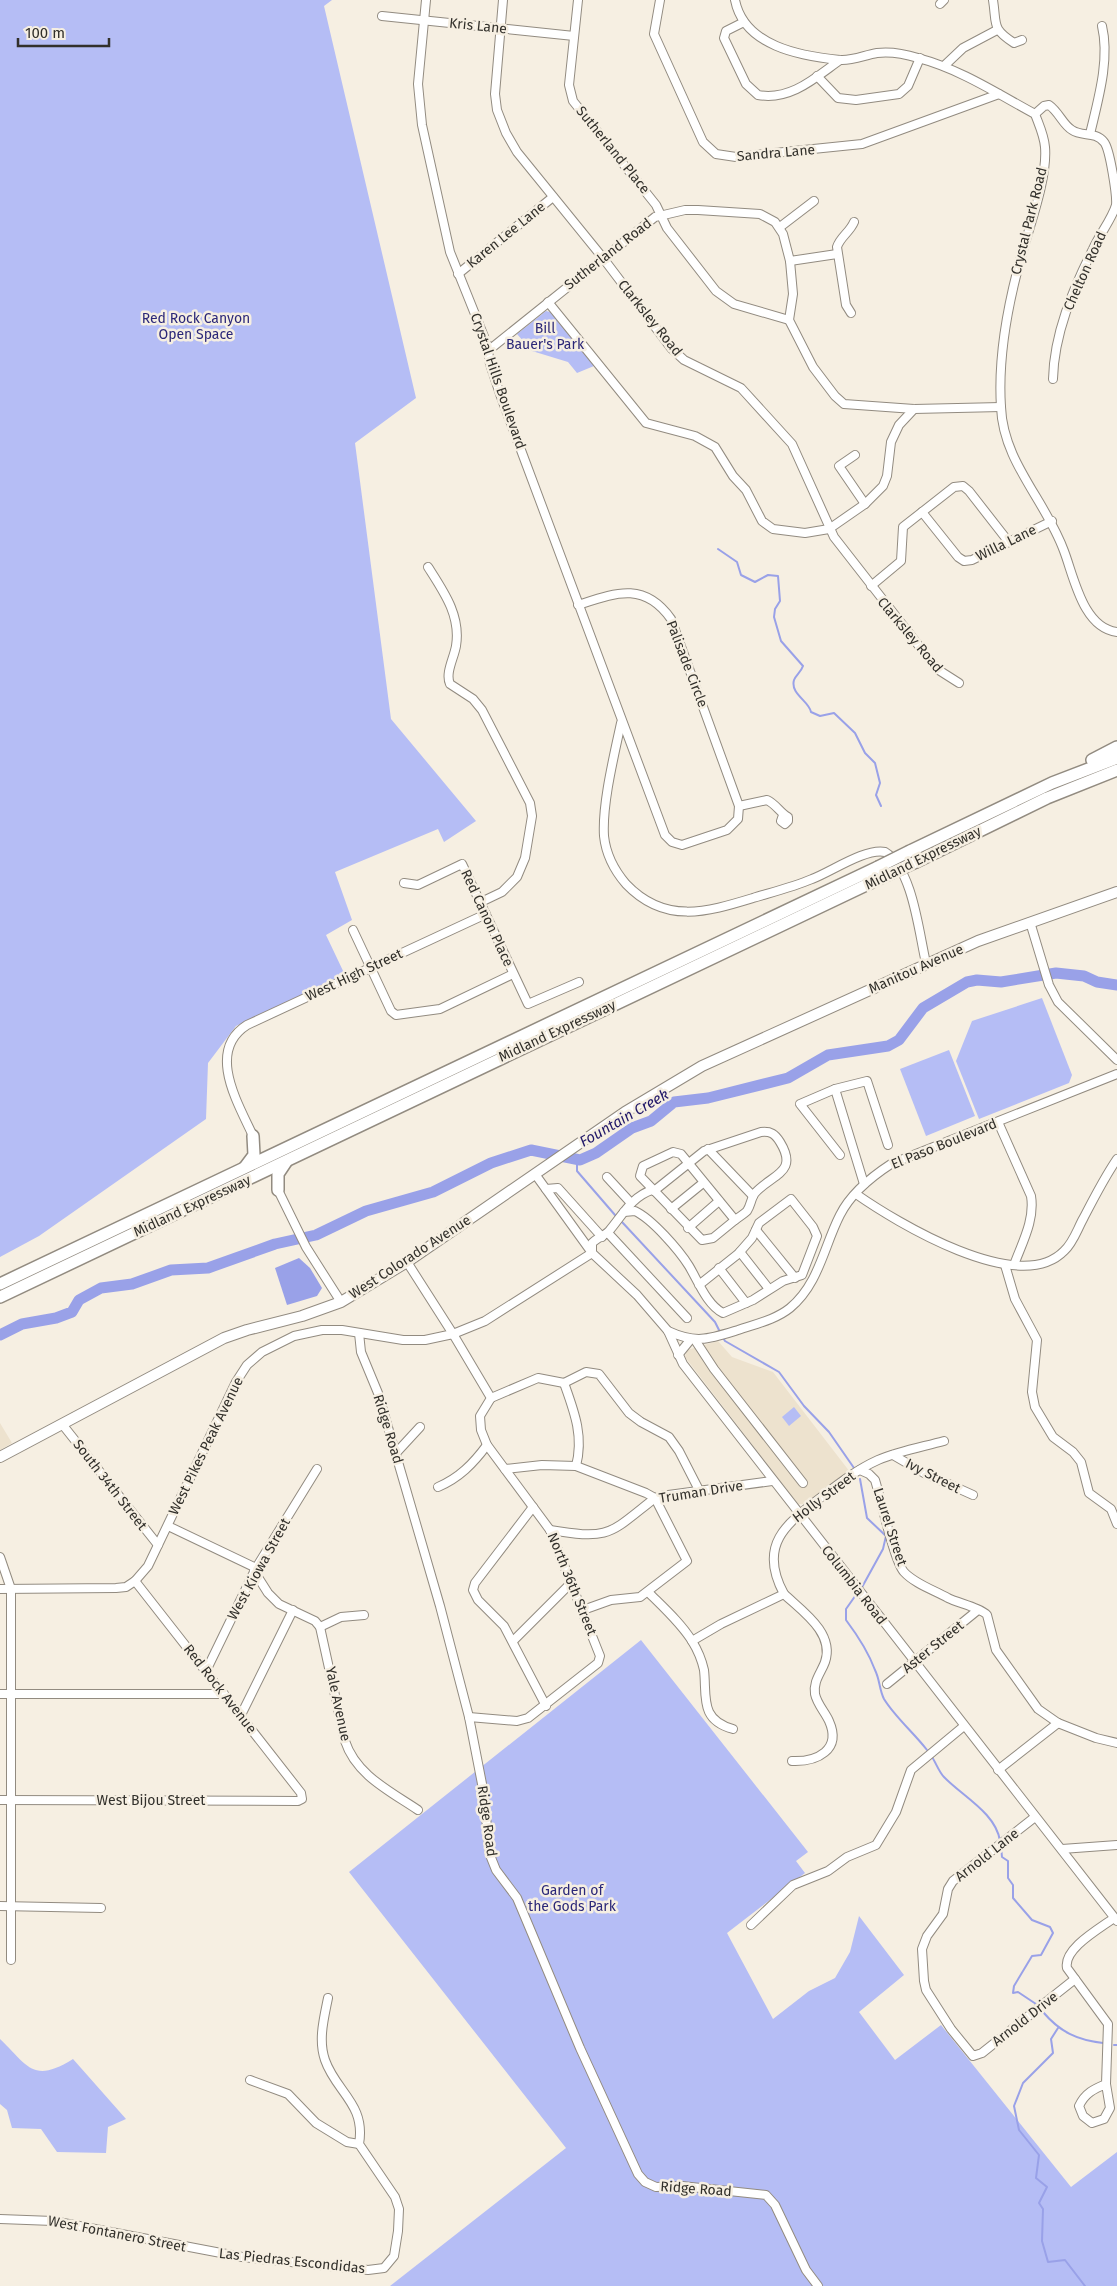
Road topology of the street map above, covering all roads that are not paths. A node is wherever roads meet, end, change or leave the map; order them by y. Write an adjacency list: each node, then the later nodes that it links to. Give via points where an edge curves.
1 (426, 0): 8 (street, Crystal Hills Boulevard)
2 (503, 0): 11 (street, Clarksley Road)
3 (578, 0): 13 (street, Sutherland Place)
4 (660, 0): 19 (street, Sandra Lane, via 654,34 703,142 716,154 726,157 862,144)
5 (735, 0): 9 (street)
6 (994, 0): 12 (street)
7 (382, 16): 8 (street, Kris Lane)
8 (424, 20): 11 (street, Kris Lane); 31 (street, Crystal Hills Boulevard, via 418,68 420,110 450,252)
9 (744, 22): 16 (street, via 758,37 779,46); 18 (street, via 726,31 724,38 746,84 754,93 764,96 792,92)
10 (1102, 26): 21 (street, via 1106,44)
11 (500, 28): 13 (street, Kris Lane); 22 (street, Clarksley Road, via 494,77 497,110 517,152)
12 (997, 30): 14 (street, via 1014,43); 17 (street, via 963,48)
13 (574, 36): 25 (street, Sutherland Place, via 569,85 573,101)
14 (1022, 40)
15 (920, 58): 16 (street, via 890,52); 17 (street); 18 (street, via 908,86 899,94 856,100 838,98)
16 (840, 60): 18 (street)
17 (944, 66): 19 (street)
18 (817, 76)
19 (999, 94): 20 (street)
20 (1035, 114): 21 (street, Chelton Road, via 1049,105 1072,130); 37 (street, Crystal Park Road, via 1045,145 1044,158 1036,203 1006,316)
21 (1090, 134): 24 (street, Chelton Road, via 1107,146)
22 (553, 197): 29 (street, Clarksley Road); 31 (street, Karen Lee Lane)
23 (814, 201): 27 (street)
24 (1116, 206): 36 (street, Chelton Road, via 1069,301 1053,363)
25 (663, 216): 27 (street, Sutherland Road, via 692,210 760,214 771,218); 29 (street, Sutherland Road, via 648,221); 34 (street, Sutherland Place, via 667,228 720,296 734,304)
26 (854, 222): 28 (street, via 837,244)
27 (780, 227): 30 (street)
28 (837, 254): 30 (street); 33 (street, via 846,305)
29 (603, 258): 32 (street, Sutherland Road); 43 (street, Clarksley Road, via 671,348 698,368 741,388 792,444)
30 (790, 261): 34 (street, via 793,294)
31 (458, 274): 35 (street, Crystal Hills Boulevard)
32 (548, 302): 35 (street, Sutherland Road); 43 (street, via 646,423 696,436 715,447 746,490 765,525 804,533)
33 (851, 314)
34 (789, 320): 38 (street, via 813,367 844,404)
35 (489, 350): 47 (street, Crystal Hills Boulevard, via 500,394)
36 (1053, 379)
37 (1000, 407): 38 (street); 42 (street, Crystal Park Road, via 1011,454)
38 (914, 410): 40 (street, via 899,425 891,442 883,486)
39 (855, 455): 40 (street, via 839,466)
40 (865, 504): 43 (street)
41 (922, 512): 44 (street, Willa Lane, via 964,561); 44 (street, via 954,487 963,486); 46 (street, via 904,527 899,564)
42 (1052, 521): 44 (street, Willa Lane); 48 (street, Crystal Park Road, via 1086,607 1103,627)
43 (829, 528): 46 (street, Clarksley Road)
44 (1008, 541)
45 (428, 567): 60 (street, via 450,600 453,612 456,644 448,677 450,684 473,699 482,710 532,810 522,869 507,887)
46 (872, 586): 49 (street, Clarksley Road, via 937,669)
47 (578, 605): 50 (street, Crystal Hills Boulevard); 54 (street, Palisade Circle, via 614,594 633,593 653,600 667,614 674,625)
48 (1117, 632)
49 (959, 683)
50 (621, 724): 54 (street, Crystal Hills Boulevard, via 663,831 674,844 687,844 726,830 738,819); 64 (street, Crystal Hills Boulevard, via 604,834 614,867 636,893 672,910 710,910 808,881 870,853 886,852 910,891)
51 (1117, 747): 55 (highway)
52 (1117, 758): 55 (highway, Midland Expressway)
53 (1117, 770): 57 (highway, Midland Expressway)
54 (739, 806): 56 (street, via 767,800)
55 (1001, 807): 57 (highway, Midland Expressway)
56 (783, 815)
57 (913, 857): 76 (highway, Midland Expressway, bridge)
58 (404, 883): 60 (street, Red Canon Place, via 418,885 462,864)
59 (1117, 892): 62 (main road, Manitou Avenue)
60 (481, 902): 61 (street, Red Canon Place)
61 (486, 914): 65 (street, West High Street); 66 (street, Red Canon Place)
62 (1030, 922): 64 (main road, Manitou Avenue); 69 (street, via 1049,985 1058,1002)
63 (353, 930): 65 (street, Red Canon Place)
64 (926, 963): 68 (main road, Manitou Avenue)
65 (371, 968): 66 (street, Red Canon Place, via 391,1011 399,1016 448,1006); 73 (street, West High Street, via 246,1025 236,1033 226,1056 229,1077)
66 (513, 974): 67 (street, Red Canon Place, via 528,1004)
67 (579, 982)
68 (719, 1058): 83 (main road, West Colorado Avenue, via 571,1147)
69 (1117, 1060)
70 (1117, 1074): 72 (street, El Paso Boulevard)
71 (836, 1090): 74 (street, via 867,1081); 77 (street, via 800,1104); 86 (street)
72 (998, 1122): 86 (street, El Paso Boulevard, via 891,1164); 105 (street, via 1033,1204)
73 (253, 1136): 78 (highway); 82 (highway, via 254,1155)
74 (888, 1145)
75 (708, 1149): 80 (street); 91 (street); 91 (street, via 761,1132 775,1135 784,1148 787,1163 782,1172)
76 (288, 1154): 78 (highway, Midland Expressway); 81 (highway, Midland Expressway); 88 (highway, via 278,1174)
77 (840, 1155)
78 (267, 1157): 82 (highway, Midland Expressway)
79 (1117, 1159): 105 (street, via 1063,1252 1048,1261)
80 (688, 1164): 85 (street); 89 (street); 89 (street, via 681,1154 674,1152 643,1166 640,1176)
81 (266, 1171): 82 (highway, Midland Expressway); 88 (highway)
82 (247, 1173): 108 (highway, Midland Expressway); 111 (highway, Midland Expressway)
83 (535, 1174): 87 (street, Columbia Road); 103 (main road, West Colorado Avenue)
84 (607, 1177): 93 (street)
85 (703, 1183): 92 (street); 94 (street)
86 (864, 1184): 90 (street, El Paso Boulevard)
87 (544, 1187): 100 (street, via 558,1188); 102 (street, Columbia Road)
88 (278, 1190): 112 (street, via 306,1247)
89 (653, 1190): 93 (street, via 641,1194); 94 (street)
90 (856, 1194): 104 (street, via 914,1230 970,1256); 118 (street, El Paso Boulevard, via 840,1214 814,1277 797,1302 777,1316 721,1335)
91 (753, 1196): 96 (street)
92 (719, 1201): 97 (street); 98 (street)
93 (631, 1203): 95 (street)
94 (671, 1209): 98 (street)
95 (624, 1212): 100 (street); 109 (street, via 635,1211 648,1220 686,1262)
96 (746, 1212): 97 (street); 99 (street)
97 (735, 1220): 98 (street, via 708,1240 702,1240)
98 (688, 1228)
99 (756, 1228): 101 (street); 107 (street); 107 (street, via 791,1199 813,1227 817,1242 804,1272)
100 (599, 1238): 102 (street); 114 (street)
101 (740, 1252): 106 (street); 110 (street)
102 (592, 1253): 115 (street, Columbia Road, via 637,1295); 117 (street, West Pikes Peak Avenue, via 486,1321)
103 (407, 1262): 112 (main road, West Colorado Avenue); 117 (street)
104 (1005, 1265): 105 (street); 141 (street, via 1015,1299 1037,1340 1032,1392 1035,1407 1050,1434 1081,1462 1089,1493 1111,1509)
105 (1014, 1265)
106 (719, 1268): 109 (street); 113 (street)
107 (795, 1278): 110 (street)
108 (0, 1284)
109 (699, 1284): 113 (street, via 719,1311 726,1312)
110 (769, 1289): 113 (street)
111 (0, 1297)
112 (341, 1302): 122 (main road, West Colorado Avenue, via 224,1338)
113 (746, 1303)
114 (687, 1318)
115 (668, 1331): 118 (street, El Paso Boulevard); 119 (street, Columbia Road)
116 (358, 1333): 117 (street, West Pikes Peak Avenue, via 414,1340); 126 (street, Ridge Road, via 361,1352 378,1393); 142 (street, West Pikes Peak Avenue, via 311,1331 281,1341 253,1359 236,1382)
117 (453, 1334): 121 (street)
118 (693, 1340): 119 (street); 134 (street)
119 (678, 1355): 133 (street, Columbia Road)
120 (564, 1383): 121 (street, via 538,1378); 129 (street, via 578,1425); 136 (street, via 586,1372 599,1374 630,1413 674,1442)
121 (491, 1398): 125 (street, North 36th Street, via 480,1416)
122 (62, 1424): 128 (main road, West Colorado Avenue); 144 (street, South 34th Street)
123 (420, 1427): 126 (street)
124 (944, 1441): 127 (street, Holly Street)
125 (487, 1445): 131 (street, North 36th Street); 135 (street, via 469,1468)
126 (396, 1453): 168 (street, Ridge Road)
127 (893, 1454): 132 (street, Holly Street); 137 (street, Ivy Street, via 924,1473)
128 (0, 1457)
129 (576, 1466): 131 (street); 138 (street)
130 (317, 1469): 146 (street, West Kiowa Street)
131 (504, 1469): 139 (street, North 36th Street)
132 (860, 1470): 140 (street, Holly Street); 155 (street, Laurel Street, via 875,1480 896,1557 903,1571 962,1605)
133 (772, 1481): 136 (street, Truman Drive); 140 (street, Columbia Road)
134 (803, 1483)
135 (438, 1487)
136 (699, 1490): 138 (street, Truman Drive)
137 (973, 1495)
138 (654, 1498): 143 (street, Truman Drive, via 606,1533 588,1535); 151 (street, via 687,1561)
139 (533, 1507): 143 (street, North 36th Street); 158 (street, via 475,1582 474,1595 497,1617)
140 (798, 1515): 152 (street, Holly Street, via 782,1531 776,1546 776,1573); 160 (street, Columbia Road)
141 (1117, 1524)
142 (168, 1526): 144 (street, West Pikes Peak Avenue); 146 (street)
143 (550, 1530): 148 (street, North 36th Street)
144 (158, 1545): 147 (street, West Pikes Peak Avenue, via 144,1572)
145 (0, 1558): 150 (street)
146 (255, 1569): 153 (street, via 275,1600); 161 (street, West Kiowa Street)
147 (135, 1581): 150 (street, via 116,1588); 161 (street, Red Rock Avenue)
148 (571, 1583): 154 (street, North 36th Street); 158 (street)
149 (0, 1589): 150 (street)
150 (11, 1589): 164 (street)
151 (648, 1592): 154 (street); 159 (street)
152 (784, 1594): 159 (street, via 721,1624); 173 (street, via 814,1623 826,1644 826,1656 815,1691 832,1735 822,1756 805,1762)
153 (293, 1610): 157 (street); 167 (street)
154 (583, 1610): 166 (street, North 36th Street, via 600,1660)
155 (978, 1610): 160 (street, Aster Street); 169 (street, via 986,1615 998,1654 1038,1709)
156 (364, 1615): 157 (street, via 341,1617)
157 (320, 1627): 178 (street, Yale Avenue, via 345,1741 352,1759 376,1781)
158 (513, 1641): 166 (street)
159 (692, 1642): 171 (street, via 703,1669 703,1690 708,1708 718,1723)
160 (914, 1662): 162 (street, Aster Street); 170 (street, Columbia Road)
161 (206, 1671): 165 (street, Red Rock Avenue)
162 (888, 1684)
163 (0, 1694): 164 (street)
164 (12, 1694): 165 (street); 177 (street)
165 (224, 1694): 167 (street, Red Rock Avenue)
166 (546, 1706): 168 (street, via 517,1721)
167 (241, 1716): 175 (street, Red Rock Avenue, via 301,1793)
168 (469, 1717): 196 (street, Ridge Road, via 483,1789 492,1864 518,1898 580,2048 638,2174 656,2187 682,2186 766,2195 775,2204 806,2270)
169 (1058, 1723): 172 (street); 174 (street)
170 (964, 1726): 174 (street, Columbia Road); 186 (street, via 911,1770 896,1812 876,1845 853,1854 828,1871 792,1885)
171 (733, 1729)
172 (1117, 1743)
173 (792, 1761)
174 (998, 1770): 179 (street, Columbia Road)
175 (302, 1799): 177 (street, West Bijou Street)
176 (0, 1800): 177 (street, West Bijou Street)
177 (12, 1800): 183 (street)
178 (418, 1810)
179 (1035, 1817): 181 (street, Columbia Road); 190 (street, Arnold Lane, via 953,1881 943,1914 922,1949 926,1990)
180 (1117, 1845): 181 (street)
181 (1062, 1849): 185 (street, Columbia Road)
182 (0, 1906): 183 (street)
183 (12, 1906): 184 (street); 187 (street)
184 (101, 1908)
185 (1115, 1919): 188 (street, via 1075,1947 1067,1957 1067,1968)
186 (751, 1925)
187 (12, 1960)
188 (1075, 1979): 190 (street, Arnold Drive, via 982,2054); 192 (street, via 1108,2024)
189 (328, 1998): 193 (street, via 322,2040 324,2057 357,2113 361,2132)
190 (972, 2056)
191 (250, 2080): 193 (street, via 288,2094 316,2123 347,2142)
192 (1106, 2084): 192 (street, via 1092,2089 1079,2106 1083,2116 1092,2123 1104,2120 1108,2113 1110,2102)
193 (359, 2144): 195 (street, Las Piedras Escondidas, via 399,2209 394,2256 384,2268 368,2270)
194 (0, 2219): 195 (street, West Fontanero Street, via 53,2221)
195 (203, 2251)
196 (818, 2286)

